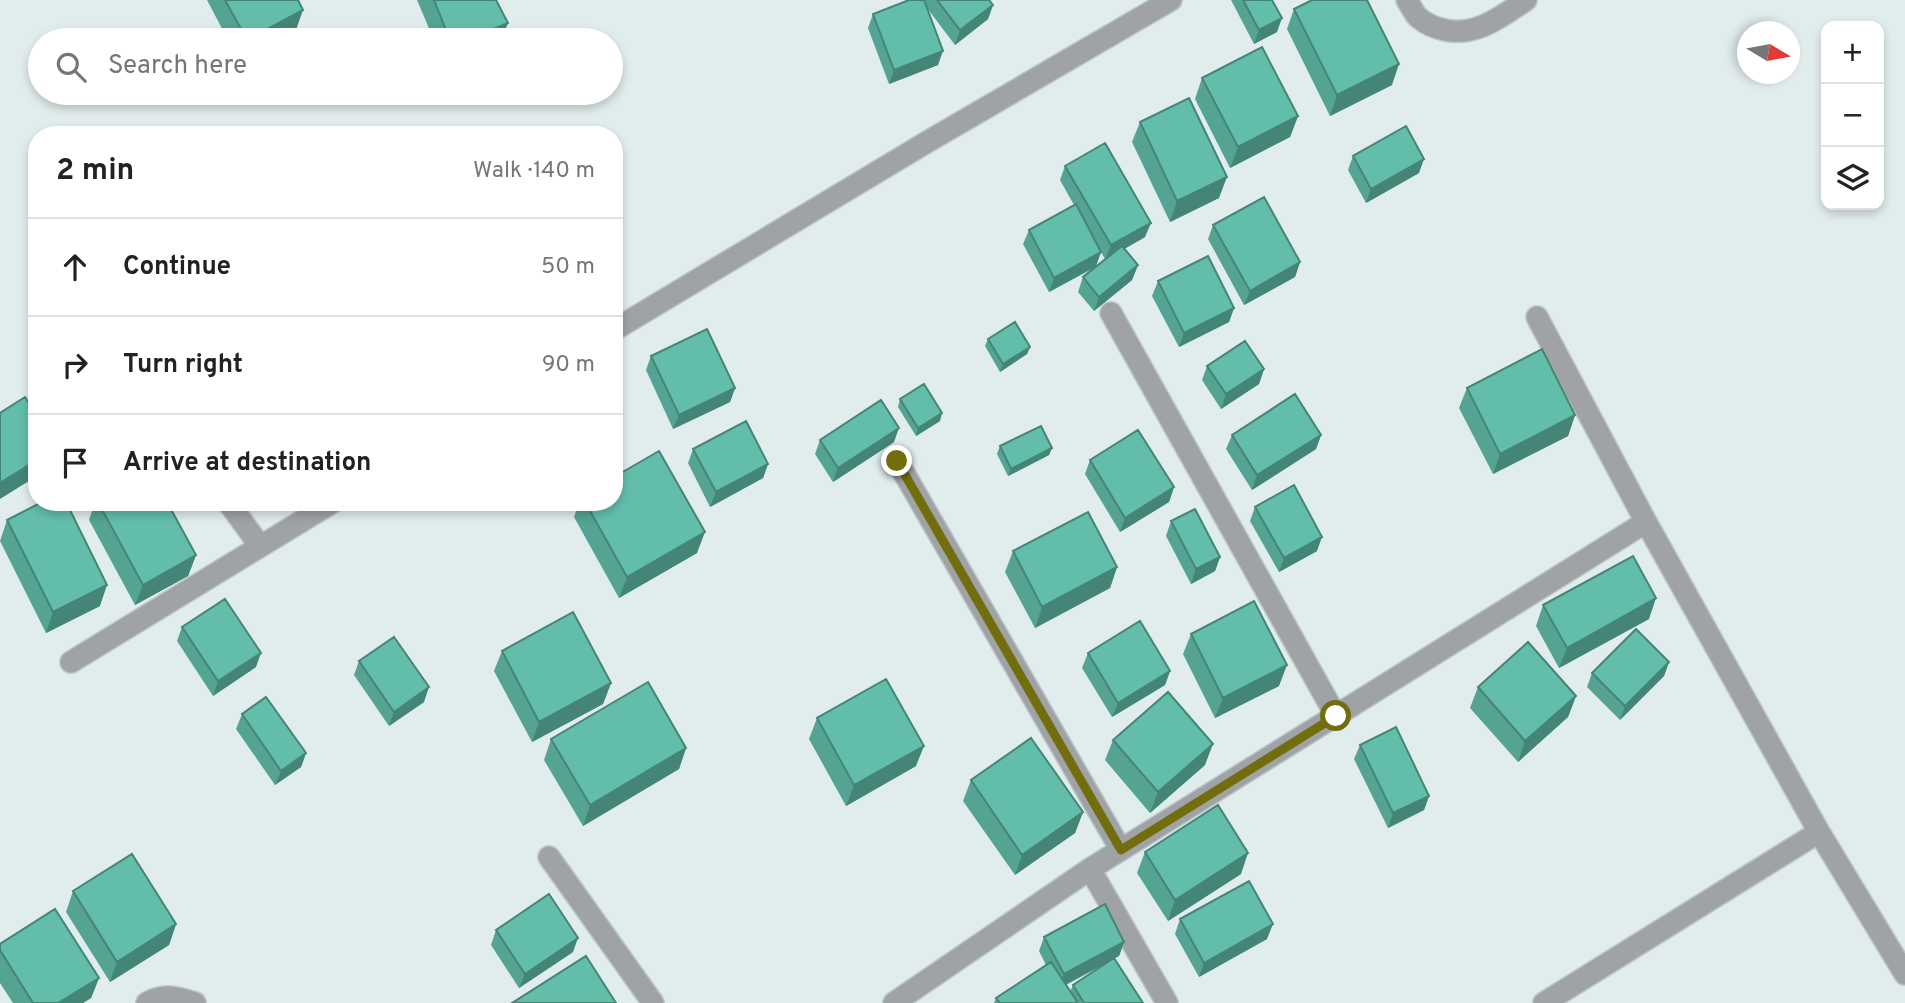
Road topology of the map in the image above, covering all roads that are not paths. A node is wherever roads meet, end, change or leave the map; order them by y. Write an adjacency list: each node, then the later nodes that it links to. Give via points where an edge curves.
1 (1171, 0): 6 (street)
2 (1407, 0): 3 (street, via 1419,18 1453,32 1490,23)
3 (1526, 0)
4 (1111, 313): 13 (street)
5 (1537, 317): 10 (street)
6 (623, 325)
7 (897, 461): 15 (street)
8 (235, 511): 11 (street)
9 (318, 511): 11 (street)
10 (1646, 522): 13 (street); 14 (street)
11 (260, 546): 12 (street)
12 (71, 662)
13 (1336, 716): 15 (street)
14 (1819, 832): 18 (street); 24 (street)
15 (1121, 850): 17 (street)
16 (549, 857): 21 (street)
17 (1090, 869): 22 (street); 23 (street)
18 (1905, 974)
19 (147, 1003): 20 (street, via 174,996)
20 (195, 1003)
21 (653, 1003)
22 (894, 1003)
23 (1167, 1003)
24 (1544, 1003)

